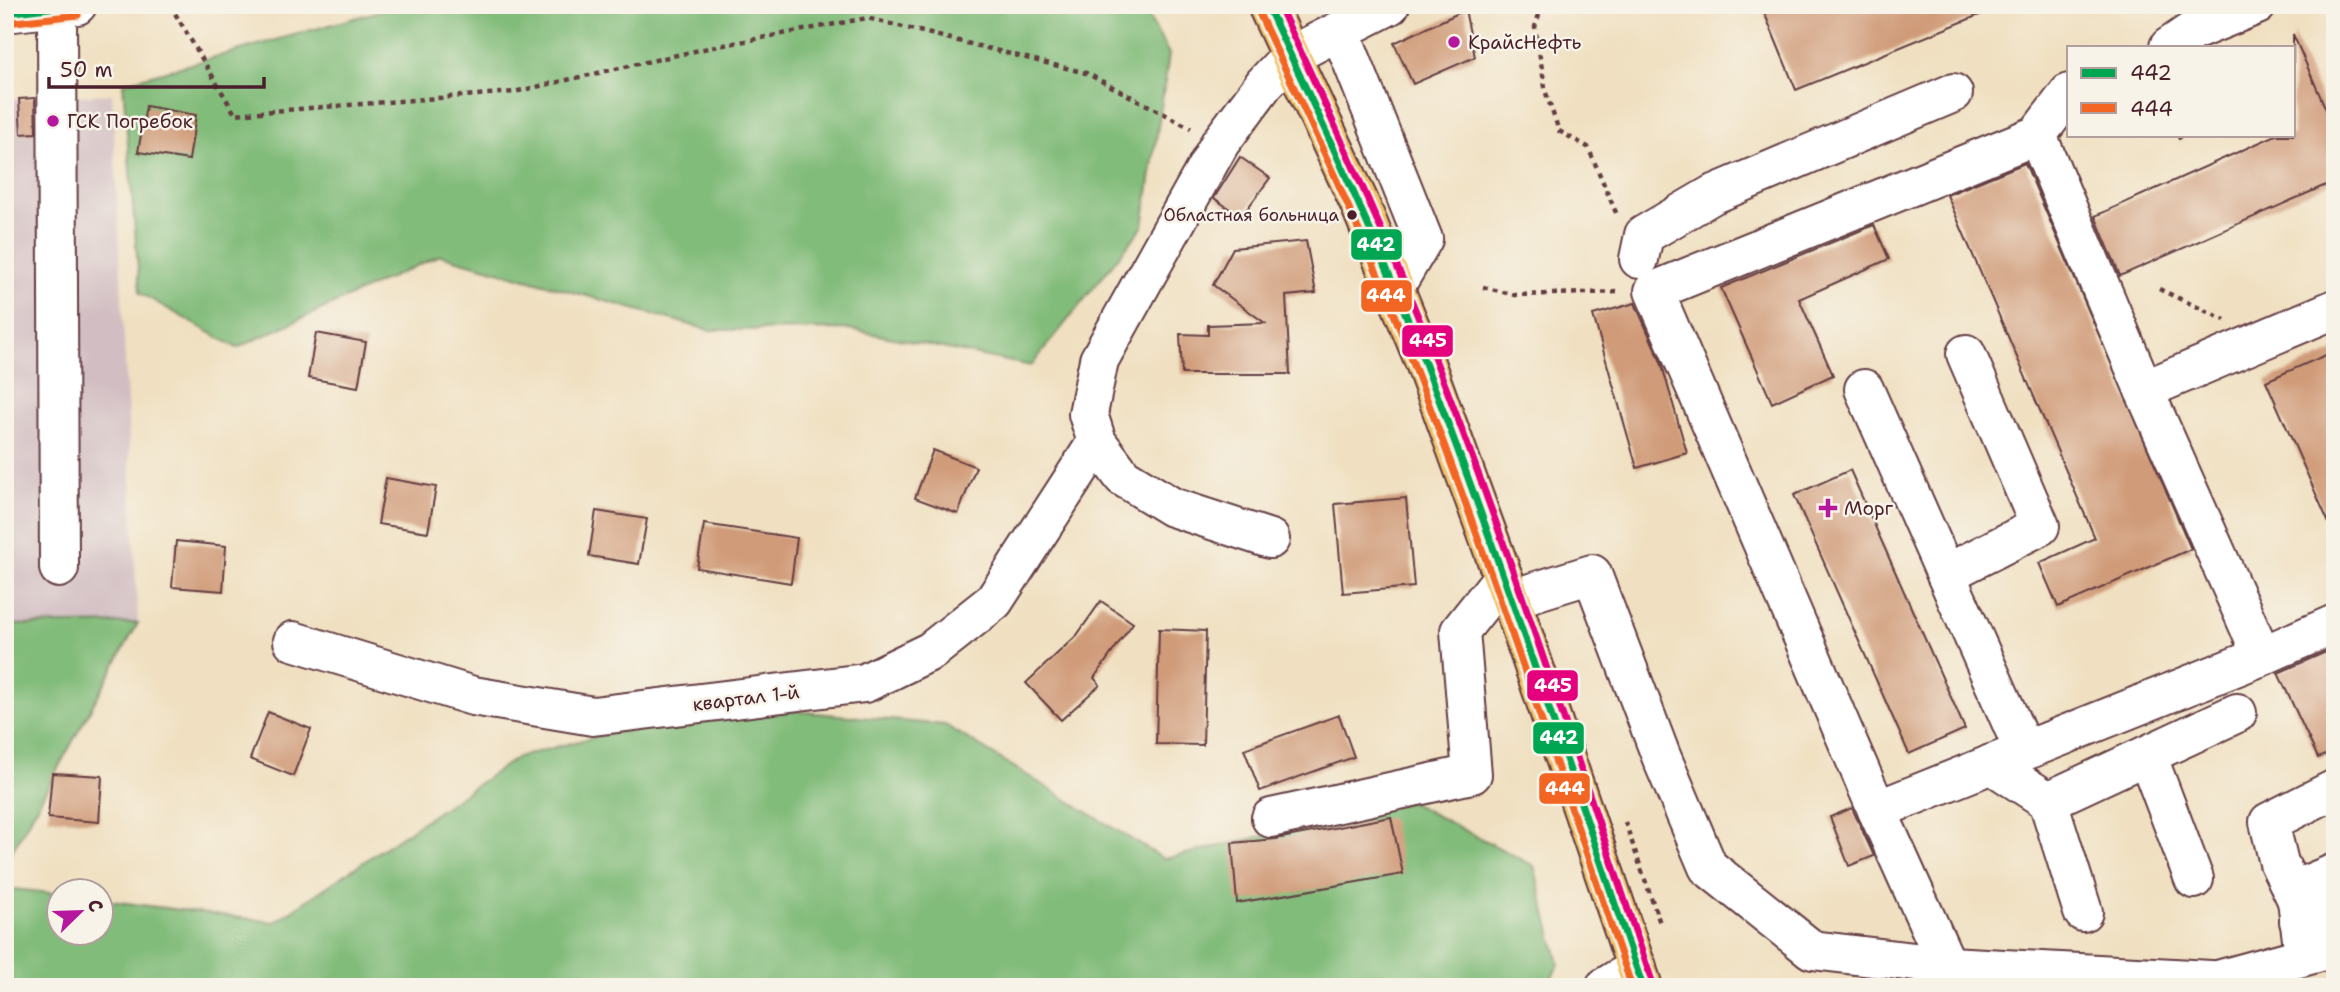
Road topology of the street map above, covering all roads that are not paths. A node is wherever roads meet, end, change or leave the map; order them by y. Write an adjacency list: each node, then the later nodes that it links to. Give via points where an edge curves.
1 (1268, 5): 8 (main road)
2 (1390, 5): 6 (street)
3 (2257, 5): 7 (street, via 2191,32)
4 (67, 7): 5 (street); 20 (street)
5 (5, 13)
6 (1340, 31): 8 (street); 13 (street, via 1423,239)
7 (2170, 46)
8 (1290, 56): 13 (main road); 18 (street, via 1220,143 1100,360 1088,414)
9 (1954, 93): 12 (street, via 1712,195 1644,235)
10 (2067, 96): 11 (street)
11 (2037, 135): 12 (street); 17 (street)
12 (1646, 275): 31 (street)
13 (1394, 288): 22 (main road)
14 (2335, 309): 17 (street)
15 (1966, 354): 21 (street, via 2040,526)
16 (1864, 389): 21 (street)
17 (2144, 390): 25 (street)
18 (1097, 442): 19 (street, via 1123,477 1172,507); 24 (street, квартал 1-й, via 994,601 931,651 865,683 593,716 473,696)
19 (1270, 539)
20 (59, 568)
21 (1946, 574): 28 (street)
22 (1507, 588): 32 (street, via 1460,631 1472,775); 38 (street, via 1591,574 1708,867 1812,950); 39 (main road)
23 (2335, 624): 25 (street)
24 (293, 641)
25 (2262, 656): 28 (street)
26 (2237, 713): 27 (street)
27 (2147, 755): 30 (street); 34 (street)
28 (2007, 758): 30 (street); 31 (street)
29 (2335, 789): 37 (street, via 2269,822 2279,863)
30 (2048, 802): 36 (street)
31 (1877, 810): 38 (street)
32 (1271, 818)
33 (2335, 873): 37 (street, via 2299,888)
34 (2194, 879)
35 (2335, 910): 37 (street)
36 (2083, 912)
37 (2309, 931): 40 (street)
38 (1953, 976): 40 (street)
39 (1640, 977): 41 (street)
40 (2202, 984)
41 (1605, 987)

